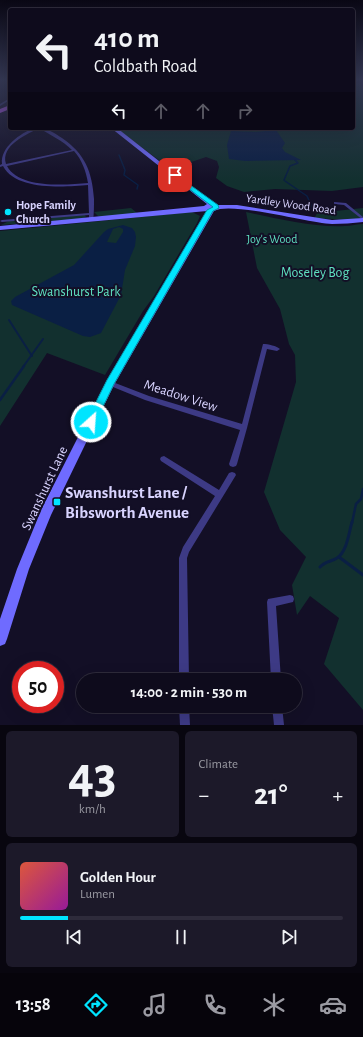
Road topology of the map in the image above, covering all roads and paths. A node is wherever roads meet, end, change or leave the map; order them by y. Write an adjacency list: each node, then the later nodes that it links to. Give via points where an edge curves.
1 (33, 130): 6 (street, via 8,145 2,154)
2 (46, 130): 4 (street, via 64,139)
3 (117, 130): 7 (main road)
4 (75, 150): 6 (street); 8 (street, via 85,162)
5 (190, 163): 7 (street, via 183,172)
6 (2, 166): 8 (street, via 14,176 36,184)
7 (175, 175): 10 (main road)
8 (89, 184): 11 (street)
9 (335, 203): 12 (street, via 346,204)
10 (211, 207): 11 (main road, Yardley Wood Road); 12 (main road, Yardley Wood Road, via 237,207 332,222); 15 (main road, Swanshurst Lane)
11 (91, 217): 13 (main road, Yardley Wood Road)
12 (363, 220)
13 (1, 224)
14 (277, 349): 16 (street, via 265,346)
15 (110, 383): 16 (street, Meadow View, via 147,398); 22 (main road, Swanshurst Lane, via 46,512 23,569)
16 (244, 428): 18 (street)
17 (164, 459): 20 (street)
18 (233, 464)
19 (232, 475): 20 (street)
20 (220, 495): 23 (street, via 183,558)
21 (290, 599): 24 (street, via 270,602)
22 (0, 639)
23 (184, 673)
24 (275, 673)
25 (184, 713): 27 (street)
26 (278, 713): 28 (street)
27 (185, 725)
28 (279, 725)

